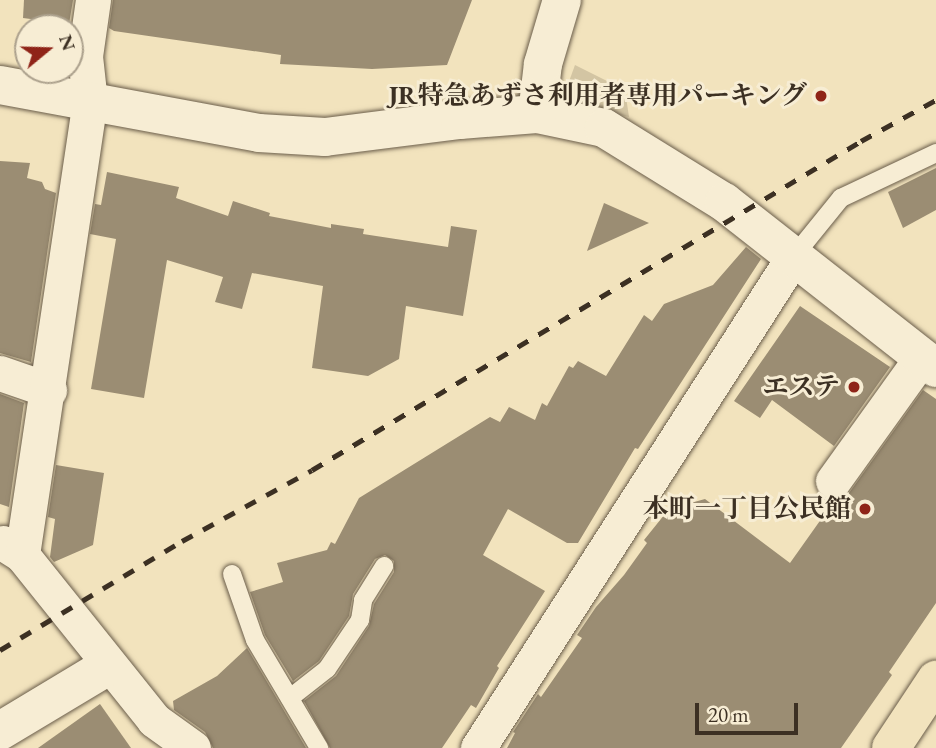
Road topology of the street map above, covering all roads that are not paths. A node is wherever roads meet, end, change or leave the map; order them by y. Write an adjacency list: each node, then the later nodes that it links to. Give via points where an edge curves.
1 (93, 0): 4 (street, via 86,56)
2 (562, 0): 5 (street, via 543,64)
3 (0, 85): 4 (street)
4 (90, 102): 5 (street, via 258,133 325,137); 10 (street)
5 (537, 114): 7 (street, via 604,128 724,202)
6 (936, 153): 7 (lane, via 841,198)
7 (794, 257): 8 (street); 21 (street)
8 (929, 363): 11 (street)
9 (0, 373): 10 (street)
10 (49, 390): 12 (street)
11 (833, 481)
12 (11, 548): 15 (street)
13 (384, 566): 17 (lane, via 363,600 360,620 327,669)
14 (232, 574): 17 (lane, via 254,640)
15 (108, 666): 18 (street); 19 (street, via 154,720)
16 (936, 680): 22 (highway)
17 (290, 698): 20 (lane)
18 (0, 731)
19 (193, 748)
20 (319, 748)
21 (478, 748)
22 (891, 748)

